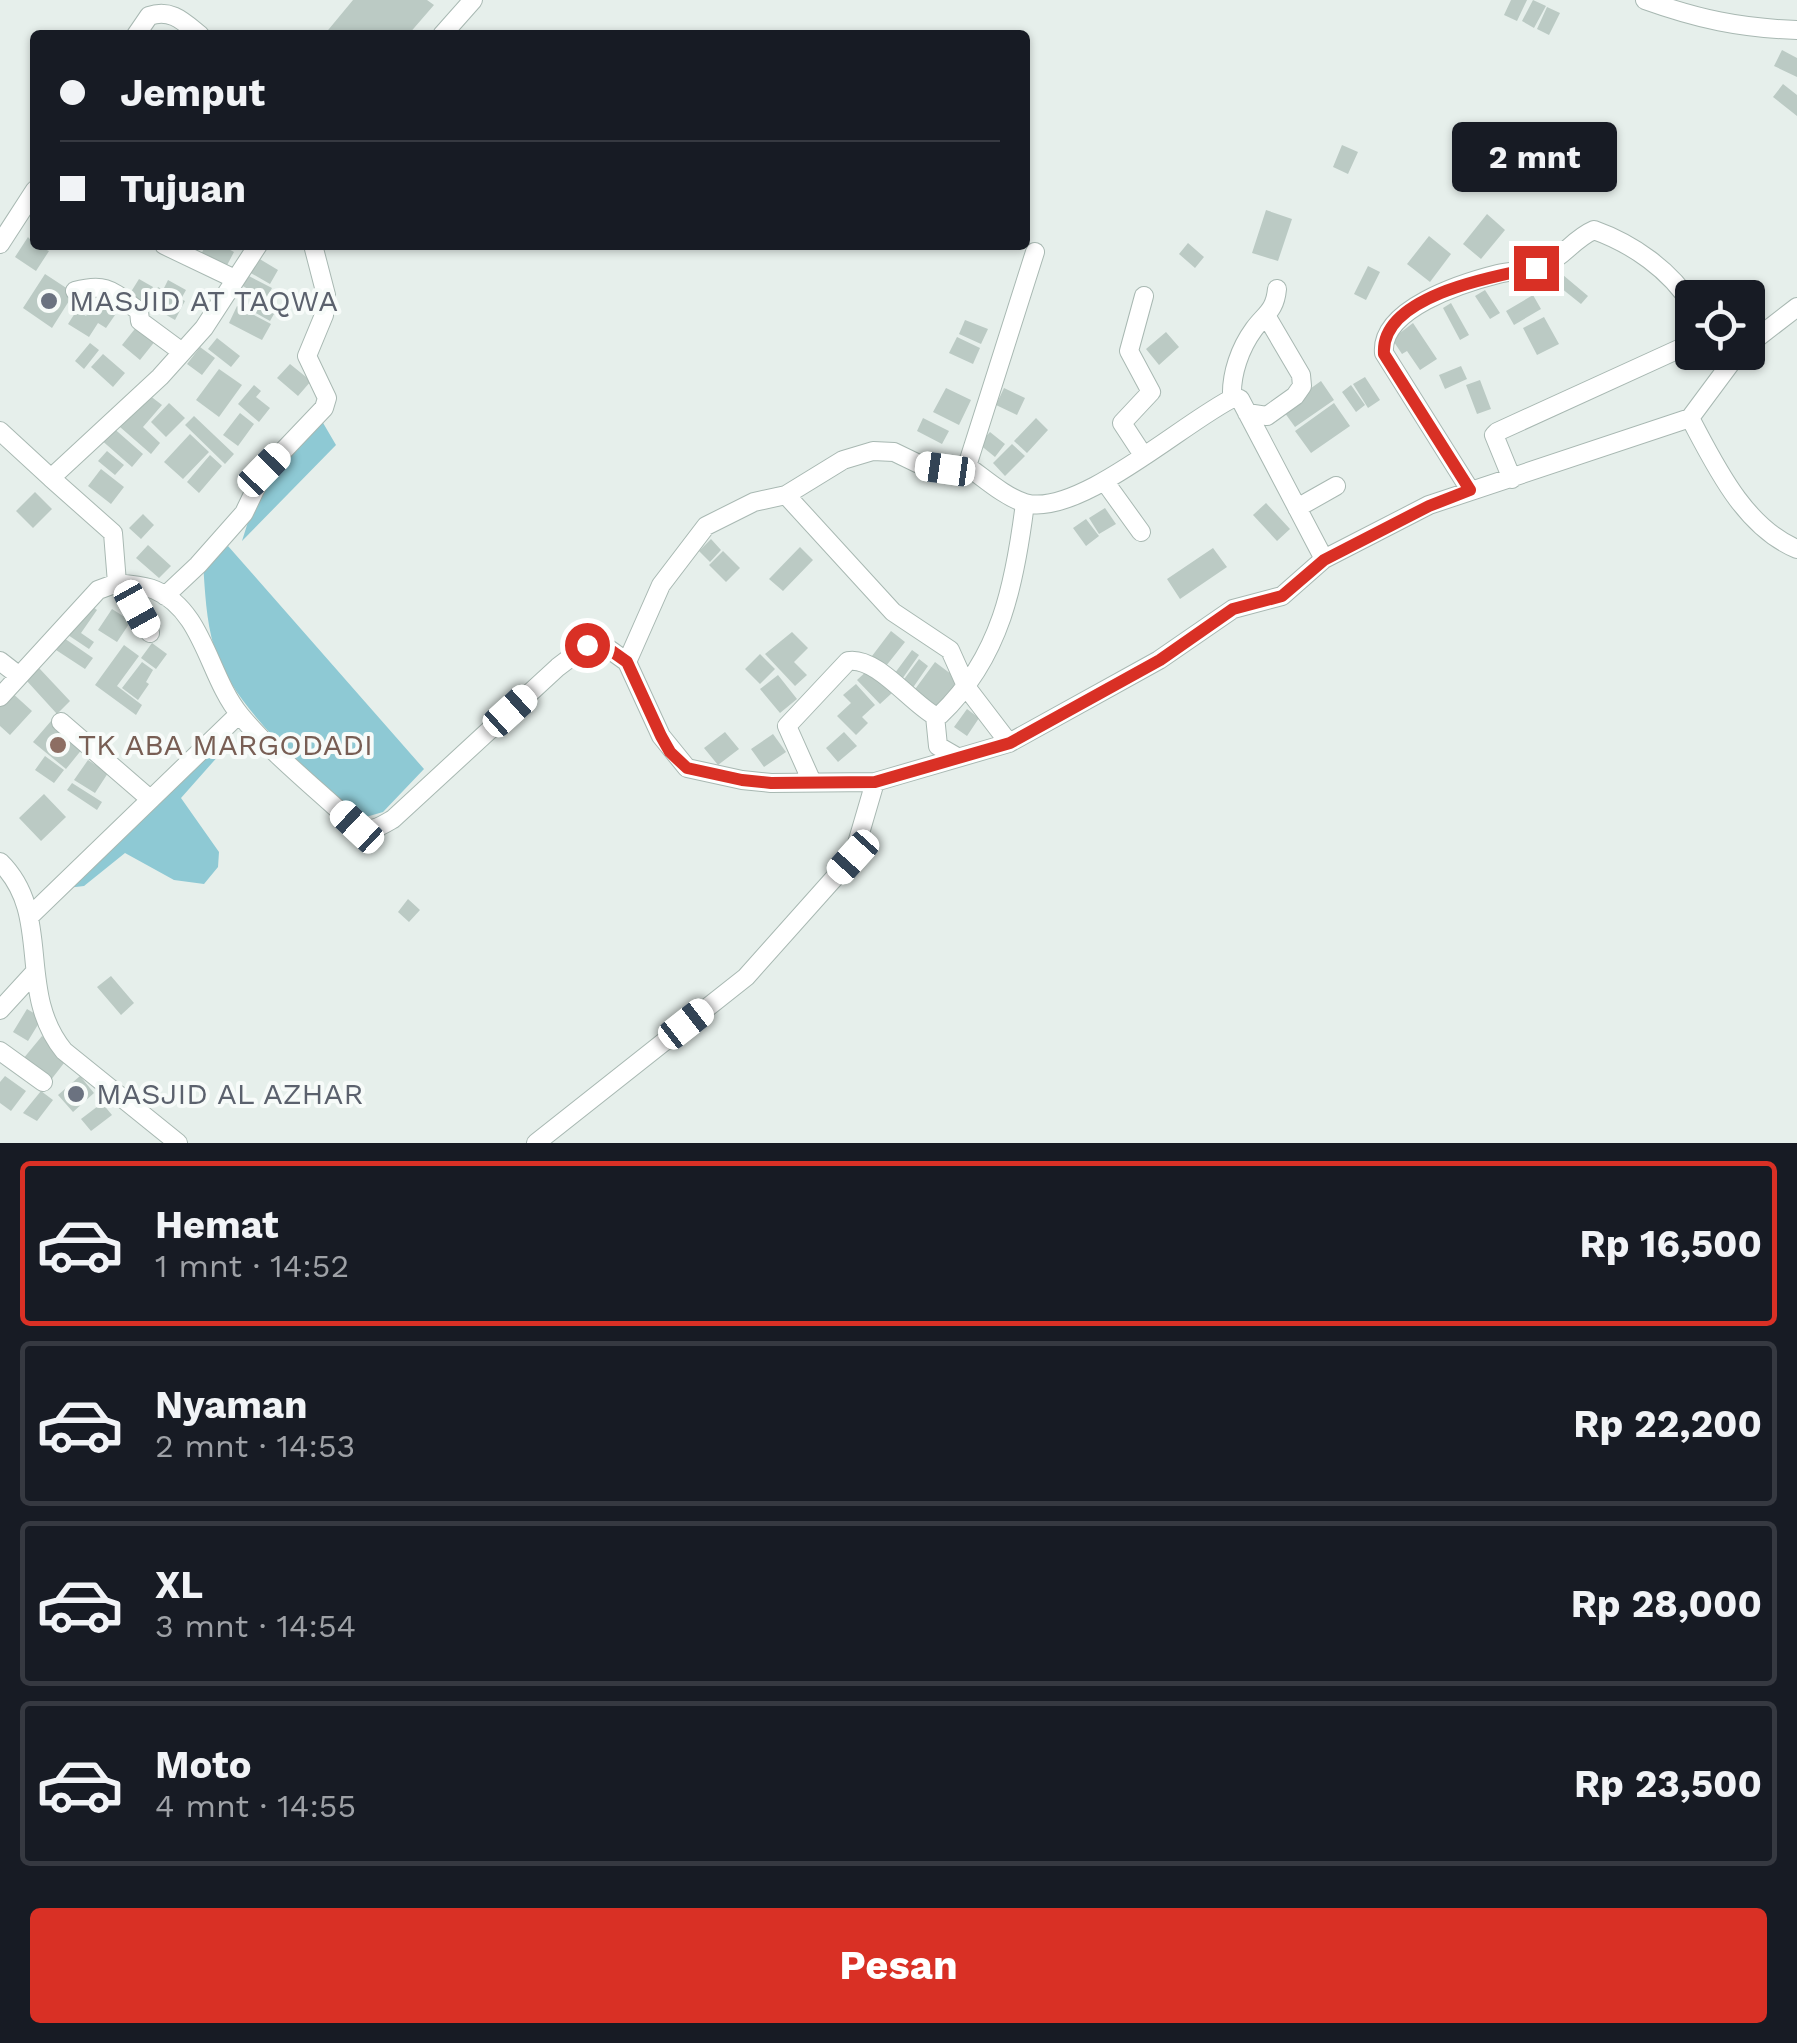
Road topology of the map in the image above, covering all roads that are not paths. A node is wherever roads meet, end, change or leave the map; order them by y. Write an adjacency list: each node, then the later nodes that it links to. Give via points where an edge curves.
1 (1645, 0): 6 (street, via 1728,26)
2 (469, 2): 5 (street)
3 (139, 30): 4 (street, via 149,16 164,12)
4 (194, 30)
5 (446, 30)
6 (1797, 30)
7 (30, 198): 8 (street)
8 (0, 244)
9 (174, 250): 13 (street)
10 (255, 250): 13 (street)
11 (314, 250): 42 (street, via 326,295 307,356 327,398 324,408 264,470 244,513)
12 (1035, 252): 29 (street)
13 (235, 279): 22 (street)
14 (1675, 282): 34 (street, via 1636,250 1594,230 1577,237 1557,260 1497,274 1408,310 1390,327 1384,354)
15 (1277, 289): 19 (street)
16 (75, 291): 22 (street, via 107,288)
17 (1144, 296): 28 (street, via 1130,350 1151,392 1122,423)
18 (1797, 307): 20 (street)
19 (1267, 317): 24 (street, via 1240,356); 25 (street, via 1302,386 1267,416)
20 (1765, 332)
21 (1675, 351): 31 (street, via 1497,432)
22 (182, 352): 30 (street)
23 (1716, 370): 26 (street)
24 (1232, 397): 25 (street); 28 (street)
25 (1247, 414): 37 (street)
26 (1690, 418): 31 (street); 39 (street, via 1737,496 1775,538)
27 (0, 431): 30 (street)
28 (1144, 455): 32 (street)
29 (967, 466): 35 (street, via 922,466 894,452 872,451 843,460); 36 (street)
30 (51, 478): 41 (street, via 113,534)
31 (1512, 478): 34 (street)
32 (1105, 482): 36 (street, via 1048,504); 38 (street)
33 (1336, 486): 37 (street)
34 (1470, 490): 40 (street)
35 (786, 495): 45 (street, via 754,502 706,526 660,585); 47 (street, via 893,612 950,650)
36 (1025, 503): 47 (street, via 1008,608)
37 (1297, 508): 40 (street)
38 (1142, 532)
39 (1797, 549)
40 (1324, 560): 52 (street, via 1282,596 1233,609 1160,660)
41 (122, 584): 42 (street); 43 (street); 46 (street, via 98,590)
42 (165, 596): 49 (street, via 190,618)
43 (150, 633)
44 (0, 661): 46 (street)
45 (627, 662): 49 (street, via 606,647 579,649 394,819 372,830 357,827); 54 (street, via 670,752 687,768 742,780)
46 (18, 675): 48 (street)
47 (968, 688): 50 (street); 52 (street)
48 (0, 697)
49 (239, 714): 56 (street)
50 (934, 716): 53 (street, via 938,746); 54 (street, via 877,670 848,661 787,726)
51 (61, 722): 56 (street)
52 (1010, 743): 53 (street)
53 (958, 757): 55 (street)
54 (812, 782): 55 (street)
55 (875, 782): 64 (street, via 853,857 746,977)
56 (150, 799): 58 (street)
57 (0, 862): 58 (street, via 16,878)
58 (30, 916): 59 (street)
59 (34, 974): 60 (street); 63 (street, via 48,1029 64,1051)
60 (0, 1010)
61 (0, 1051): 62 (street)
62 (43, 1082)
63 (178, 1143)
64 (536, 1143)

